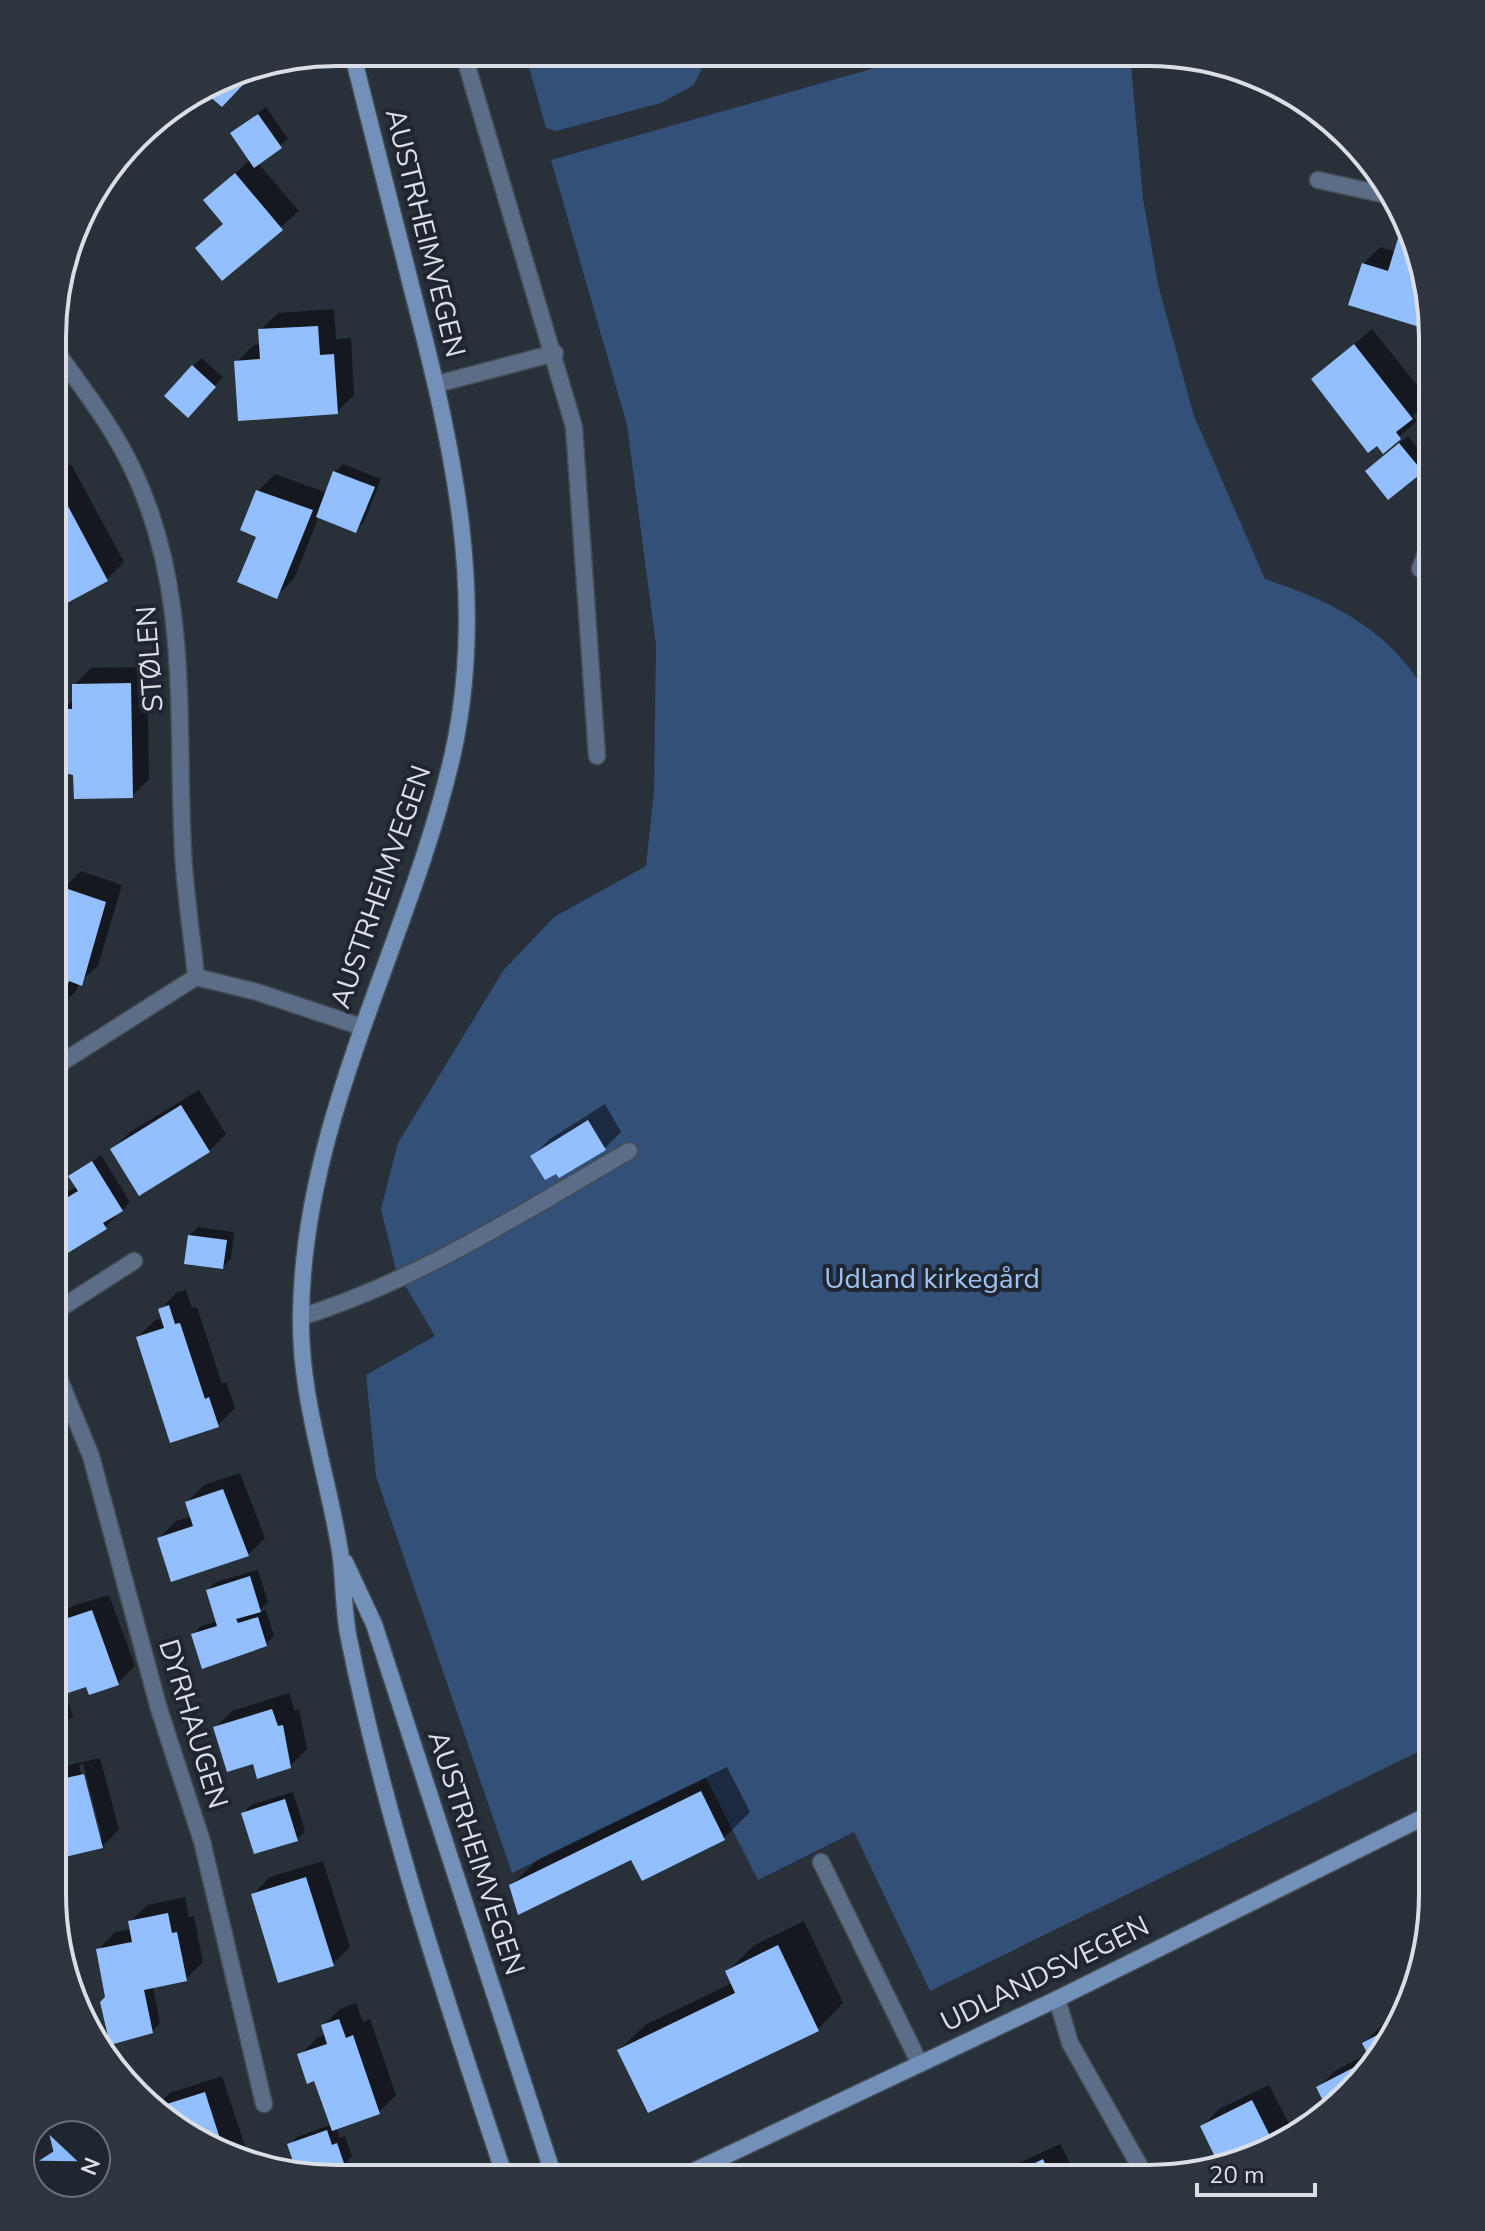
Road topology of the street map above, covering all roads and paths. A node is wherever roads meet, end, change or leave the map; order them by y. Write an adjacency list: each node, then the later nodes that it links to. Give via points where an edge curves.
1 (356, 67): 7 (main road, AUSTRHEIMVEGEN)
2 (468, 67): 5 (street)
3 (1318, 180): 4 (street)
4 (1378, 193)
5 (555, 353): 7 (street); 8 (street, via 574,427)
6 (66, 374): 9 (street, STØLEN, via 104,416 134,471 158,535 174,601 183,852)
7 (437, 384): 10 (main road, AUSTRHEIMVEGEN, via 463,527 469,616 465,673 437,820)
8 (597, 756)
9 (196, 977): 10 (street); 11 (street)
10 (362, 1027): 15 (main road, AUSTRHEIMVEGEN, via 323,1144 307,1235)
11 (66, 1060)
12 (629, 1151): 15 (street, via 433,1263)
13 (134, 1261): 14 (street)
14 (66, 1305)
15 (301, 1317): 17 (main road, AUSTRHEIMVEGEN, via 303,1375)
16 (66, 1395): 22 (street, DYRHAUGEN, via 91,1456 159,1709 202,1841)
17 (340, 1549): 23 (main road, AUSTRHEIMVEGEN, via 347,1634 420,1925); 24 (main road, AUSTRHEIMVEGEN, via 374,1624)
18 (1418, 1820): 20 (main road, UDLANDSVEGEN)
19 (821, 1862): 21 (street)
20 (1057, 1999): 21 (main road, UDLANDSVEGEN); 26 (street, via 1070,2043)
21 (920, 2064): 25 (main road, UDLANDSVEGEN)
22 (264, 2104)
23 (501, 2165)
24 (550, 2165)
25 (706, 2165)
26 (1139, 2165)

